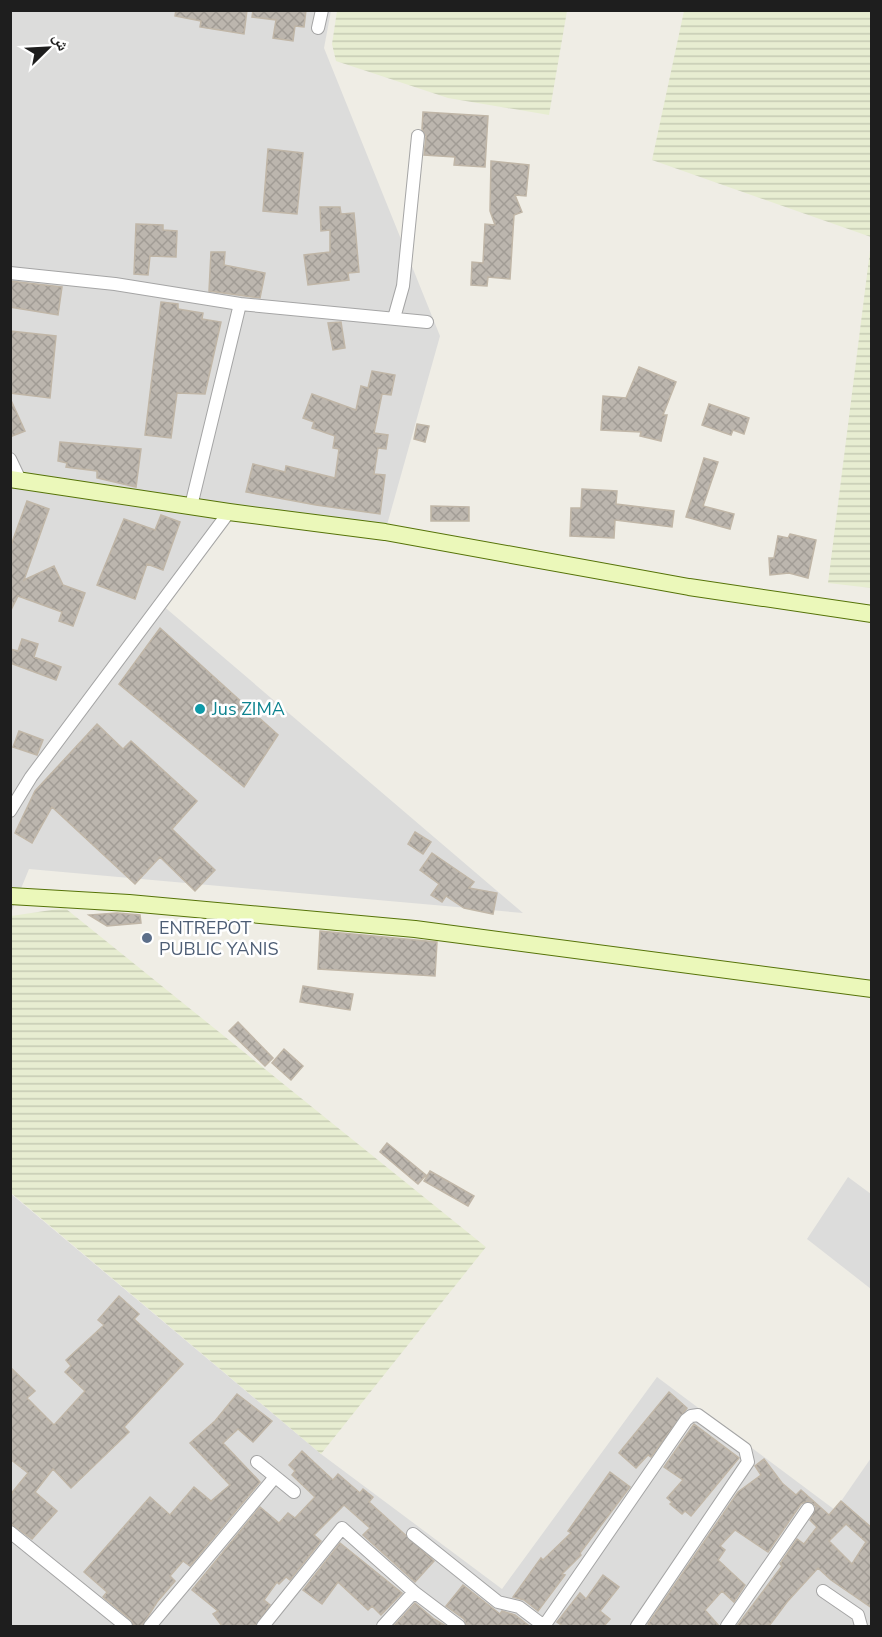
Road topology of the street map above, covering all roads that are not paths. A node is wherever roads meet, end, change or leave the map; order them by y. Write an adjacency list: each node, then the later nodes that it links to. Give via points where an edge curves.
1 (322, 10): 2 (street)
2 (318, 28)
3 (418, 136): 6 (street, via 403,286)
4 (10, 273): 5 (street, via 115,284)
5 (240, 304): 6 (street); 10 (street)
6 (394, 318): 7 (street)
7 (427, 322)
8 (10, 459): 9 (street)
9 (15, 479): 10 (main road)
10 (191, 506): 11 (main road)
11 (229, 512): 12 (main road, via 385,532 689,587); 13 (street, via 31,777)
12 (872, 614)
13 (10, 811)
14 (10, 896): 15 (main road, via 415,929)
15 (872, 989)
16 (257, 1462): 17 (street)
17 (275, 1477): 18 (street); 26 (street)
18 (294, 1492)
19 (808, 1509): 32 (street)
20 (10, 1532): 25 (street)
21 (413, 1534): 30 (street, via 498,1602 519,1607)
22 (824, 1591): 24 (street)
23 (414, 1592): 27 (street, via 342,1528); 28 (street); 29 (street)
24 (858, 1623)
25 (126, 1626)
26 (150, 1626)
27 (263, 1626)
28 (383, 1626)
29 (459, 1626)
30 (544, 1626): 31 (street, via 686,1420 698,1416 745,1449 748,1462)
31 (637, 1626)
32 (727, 1626)

